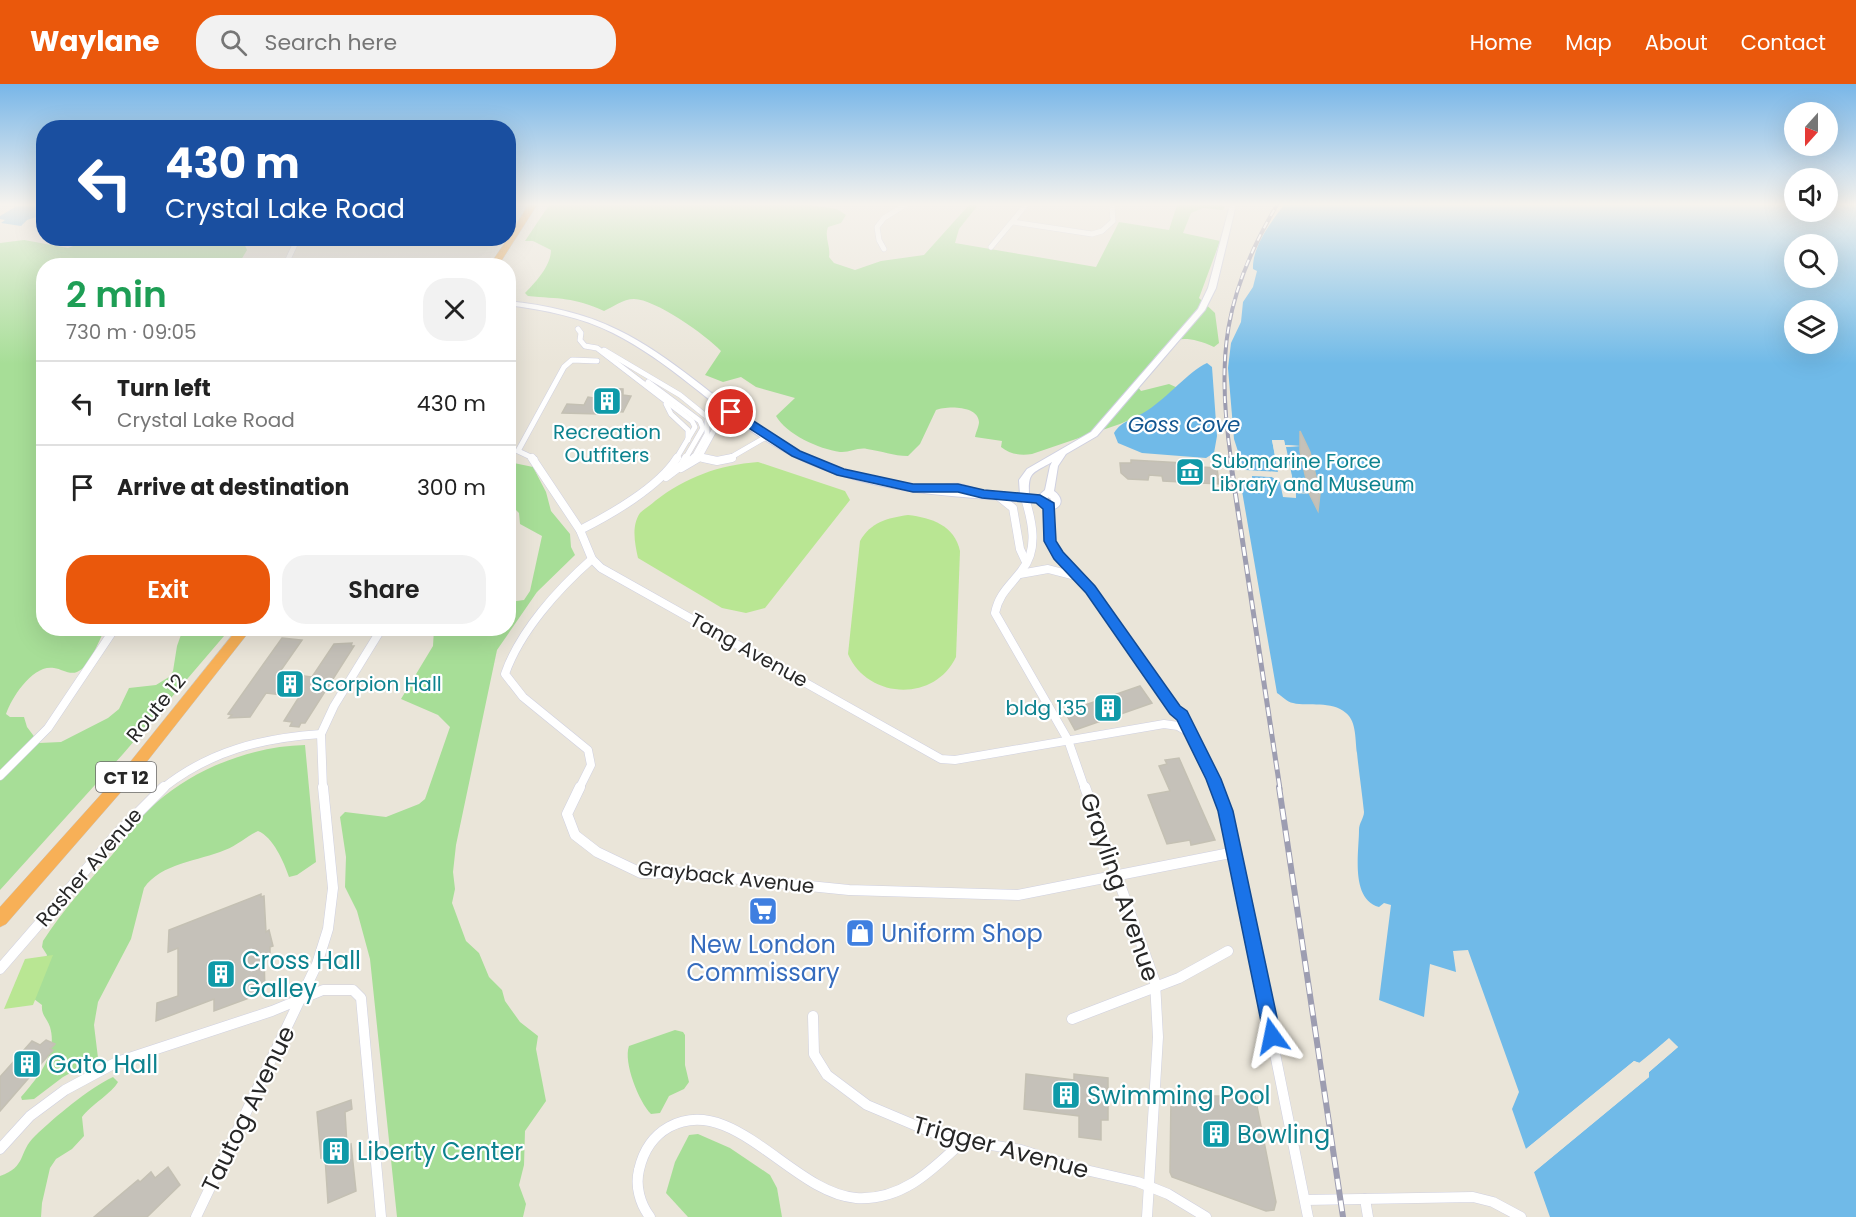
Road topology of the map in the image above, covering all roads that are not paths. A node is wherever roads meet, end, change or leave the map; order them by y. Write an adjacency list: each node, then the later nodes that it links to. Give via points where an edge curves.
1 (1220, 258): 10 (street, via 1201,310 1094,434)
2 (516, 304): 7 (street, via 564,312 619,333)
3 (578, 329): 4 (street, via 581,343)
4 (597, 348): 6 (street, via 613,353); 13 (street, via 657,387 702,425 702,432); 14 (street, via 694,424 695,430 669,470)
5 (597, 361): 9 (street, via 572,360 564,367)
6 (700, 410): 11 (street, via 717,425); 12 (street, via 710,424 709,430)
7 (766, 437): 11 (street, via 724,461); 15 (street, via 841,472 942,494)
8 (516, 450): 9 (street)
9 (519, 451): 19 (street, via 535,459)
10 (1062, 452): 16 (street); 17 (street, via 1030,471 1024,480)
11 (700, 456): 12 (street)
12 (687, 465): 13 (street)
13 (674, 472): 14 (street)
14 (636, 493): 19 (street, via 606,517)
15 (998, 496): 17 (street); 21 (street, via 1013,508)
16 (1045, 497): 17 (street); 18 (street, via 1042,504)
17 (1025, 498): 21 (street, Grayling Avenue, via 1033,543)
18 (1049, 506): 23 (street, via 1050,541 1058,556)
19 (580, 530): 20 (street)
20 (592, 559): 31 (street, Tang Avenue, via 601,568 941,759 955,760); 34 (street, Grayback Avenue, via 559,588 510,660 505,674 523,697 588,750 589,774 567,814 575,835 597,852 641,873 679,873 849,890 1018,895)
21 (1026, 562): 22 (street, Grayling Avenue)
22 (1019, 574): 23 (street, via 1039,568 1054,569); 31 (street, Grayling Avenue, via 998,597 995,613)
23 (1081, 580): 27 (street)
24 (110, 636): 32 (street, via 48,728)
25 (240, 636): 35 (highway, Route 12 / CT 12, via 130,772)
26 (377, 636): 30 (street, Tautog Avenue)
27 (1175, 710): 28 (street, via 1173,718); 29 (street)
28 (1164, 724): 29 (street, Tang Avenue); 31 (street, Tang Avenue)
29 (1190, 733): 33 (street, via 1214,779)
30 (321, 734): 37 (street, Rasher Avenue, via 244,744 209,758 173,780 141,806); 39 (street, Tautog Avenue, via 333,888 328,929)
31 (1068, 740): 34 (street, Grayling Avenue)
32 (0, 776)
33 (1235, 852): 34 (street, Grayback Avenue); 46 (street)
34 (1116, 876): 38 (street, Grayling Avenue)
35 (0, 919)
36 (1228, 951): 38 (street)
37 (0, 969)
38 (1155, 987): 41 (street); 44 (street, Grayling Avenue, via 1158,1037)
39 (302, 998): 43 (street, via 117,1062 90,1075 30,1116); 47 (street, Tautog Avenue); 48 (street, via 340,989 353,990 361,998)
40 (813, 1016): 42 (street, Trigger Avenue, via 814,1054 827,1075 867,1105 925,1130)
41 (1072, 1019)
42 (964, 1140): 44 (street, Trigger Avenue, via 1021,1149); 49 (street, via 915,1184 852,1198 822,1188 738,1133 712,1121 678,1119 654,1138 643,1154 636,1179 644,1210)
43 (0, 1149)
44 (1149, 1186): 50 (street, Grayling Avenue); 51 (street, Trigger Avenue)
45 (1365, 1199): 46 (street); 53 (street); 54 (street, via 1473,1197 1493,1202)
46 (1305, 1200): 52 (street)
47 (196, 1217)
48 (381, 1217)
49 (650, 1217)
50 (1147, 1217)
51 (1206, 1217)
52 (1308, 1217)
53 (1368, 1217)
54 (1521, 1217)

